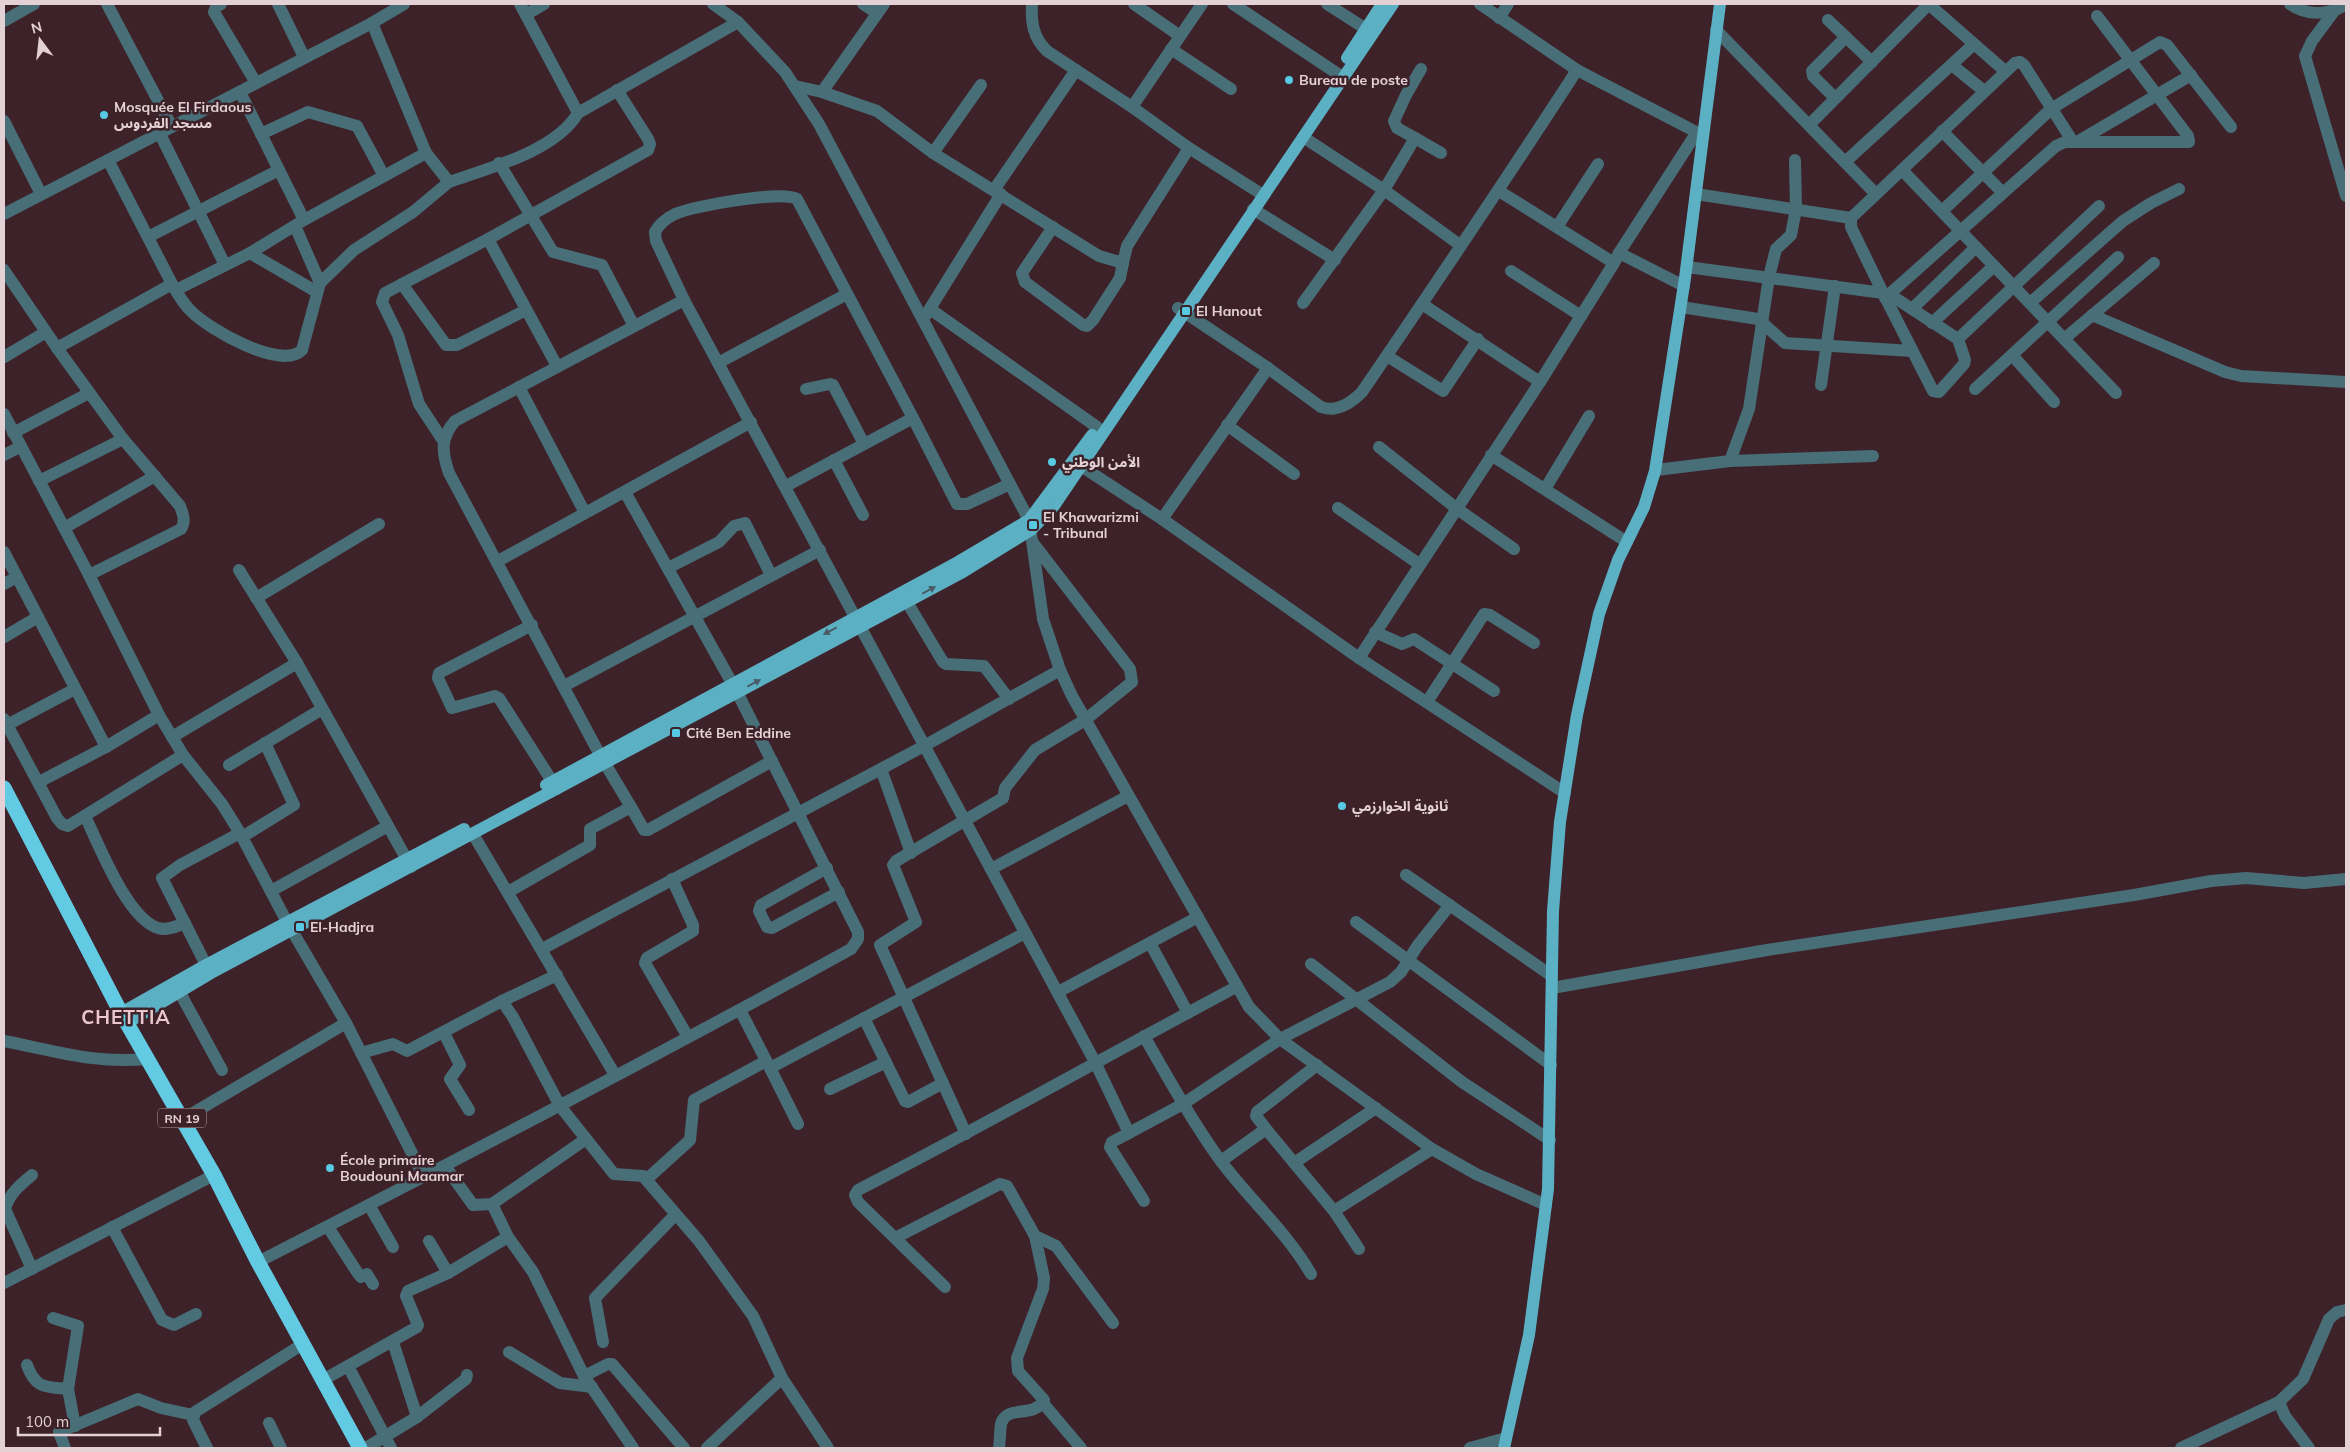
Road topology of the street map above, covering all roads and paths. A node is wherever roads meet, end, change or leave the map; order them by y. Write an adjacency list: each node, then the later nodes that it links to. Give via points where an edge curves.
1 (34, 4): 27 (street)
2 (107, 4): 60 (street)
3 (222, 4): 46 (street, via 214,12)
4 (278, 4): 36 (street)
5 (404, 4): 29 (street)
6 (544, 4): 23 (street)
7 (713, 4): 28 (street)
8 (863, 4): 21 (street)
9 (1032, 4): 41 (street, via 1031,19 1039,43)
10 (1134, 4): 32 (street)
11 (1202, 4): 32 (street)
12 (1233, 4): 45 (street)
13 (1327, 4): 30 (street)
14 (1382, 4): 30 (main road)
15 (1393, 4): 45 (main road)
16 (1480, 4): 25 (street)
17 (1508, 4): 25 (street)
18 (1720, 4): 31 (main road)
19 (1926, 4): 34 (street); 38 (street)
20 (2290, 4): 22 (street, via 2307,14)
21 (880, 8): 53 (street)
22 (2340, 8): 93 (street, via 2312,41 2306,56)
23 (524, 9): 58 (street)
24 (2097, 16): 37 (street)
25 (1499, 18): 42 (street)
26 (1828, 20): 33 (street)
27 (4, 21)
28 (738, 22): 48 (street, via 786,72); 49 (street)
29 (372, 23): 36 (street); 71 (street)
30 (1366, 29): 45 (main road)
31 (1716, 30): 61 (street); 65 (main road)
32 (1180, 36): 35 (street)
33 (1846, 37): 38 (street); 55 (street, via 1812,71 1813,76)
34 (1974, 44): 39 (street); 43 (street)
35 (1171, 49): 50 (street); 56 (street)
36 (304, 57): 46 (street)
37 (2130, 59): 44 (street, via 2163,42); 54 (street); 57 (street)
38 (1872, 62): 55 (street)
39 (1952, 64): 51 (street); 76 (street)
40 (1421, 69): 68 (street, via 1394,122)
41 (1076, 70): 56 (street); 87 (street)
42 (1577, 70): 65 (street); 86 (street)
43 (2004, 71): 51 (street); 57 (street, via 2020,62)
44 (2191, 75): 54 (street); 62 (street)
45 (1340, 76): 67 (main road); 89 (main road)
46 (256, 83): 52 (street)
47 (981, 85): 72 (street)
48 (795, 86): 53 (street); 138 (street)
49 (617, 90): 58 (street); 100 (street, via 648,139 648,150)
50 (1231, 90)
51 (1984, 91): 63 (street)
52 (240, 92): 60 (street); 66 (street)
53 (822, 92): 72 (street, via 876,111)
54 (2158, 95): 69 (street); 69 (street, via 2189,142)
55 (1836, 98): 61 (street)
56 (1132, 107): 70 (street)
57 (2052, 109): 69 (street); 81 (street)
58 (578, 113): 77 (street, via 565,130 548,142)
59 (4, 121): 90 (street)
60 (171, 125): 64 (street)
61 (1808, 125): 76 (street)
62 (2231, 127)
63 (1942, 131): 80 (street); 81 (street)
64 (159, 132): 74 (street); 98 (street)
65 (1699, 133): 91 (main road); 112 (street)
66 (261, 134): 79 (street); 82 (street, via 308,112 357,126)
67 (1303, 137): 85 (street); 89 (main road)
68 (1415, 138): 73 (street); 85 (street)
69 (2075, 142): 88 (street, via 2066,142 2049,150)
70 (1189, 148): 89 (street); 114 (street, via 1127,246)
71 (426, 153): 82 (street); 83 (street)
72 (933, 153): 87 (street)
73 (1441, 154)
74 (108, 160): 90 (street); 106 (street)
75 (1795, 160): 96 (street)
76 (1845, 162): 92 (street)
77 (499, 163): 83 (street); 100 (street)
78 (1598, 164): 104 (street)
79 (279, 170): 98 (street); 102 (street)
80 (1902, 170): 92 (street); 97 (street)
81 (1982, 172): 88 (street); 97 (street)
82 (384, 176): 102 (street)
83 (449, 182): 127 (street, via 413,212 354,250)
84 (2179, 189): 132 (street, via 2122,221)
85 (1384, 190): 108 (street); 113 (street)
86 (1499, 191): 104 (street); 108 (street)
87 (998, 192): 103 (street); 138 (street)
88 (2002, 192): 105 (street)
89 (1259, 193): 95 (main road); 137 (main road)
90 (41, 194): 99 (street)
91 (1696, 194): 96 (street); 118 (main road)
92 (1876, 194): 101 (street)
93 (2346, 196)
94 (2099, 206): 125 (street)
95 (1253, 209): 113 (street); 137 (main road)
96 (1796, 210): 101 (street); 121 (street, via 1791,235 1778,247)
97 (1942, 211): 105 (street)
98 (197, 212): 106 (street); 116 (street)
99 (4, 214)
100 (530, 216): 107 (street); 144 (street, via 555,253 602,265)
101 (1850, 218): 129 (street)
102 (299, 223): 110 (street); 127 (street)
103 (1052, 227): 114 (street, via 1099,256); 114 (street, via 1022,276 1025,282 1083,325 1087,326 1093,320 1120,278)
104 (1557, 227): 112 (street)
105 (1959, 229): 109 (street); 129 (street)
106 (148, 237): 126 (street)
107 (488, 239): 122 (street); 135 (street)
108 (1460, 245): 133 (street)
109 (1976, 246): 117 (street); 136 (street)
110 (250, 253): 116 (street); 127 (street)
111 (2118, 257): 142 (street)
112 (1617, 258): 123 (street); 140 (street)
113 (1335, 260): 131 (street)
114 (1123, 263)
115 (2154, 263): 139 (street)
116 (225, 265): 126 (street)
117 (1994, 266): 125 (street); 143 (street)
118 (1686, 267): 121 (street); 123 (main road)
119 (4, 270): 145 (street)
120 (1511, 271): 140 (street)
121 (1769, 278): 124 (street); 141 (street)
122 (402, 284): 135 (street, via 446,345 450,346); 175 (street, via 385,293 382,302 398,334 419,404)
123 (1684, 286): 134 (main road)
124 (1835, 286): 129 (street); 149 (street)
125 (2014, 286): 132 (street); 147 (street)
126 (174, 287): 127 (street, via 190,311 223,336 257,350 287,356 302,350); 150 (street)
127 (318, 287)
128 (847, 294): 130 (street, via 797,199 783,195 685,210 657,228 656,242); 155 (street); 169 (street)
129 (1886, 295): 136 (street); 151 (street)
130 (684, 300): 144 (street); 155 (street)
131 (1303, 303)
132 (2030, 303): 142 (street)
133 (1422, 304): 146 (street); 153 (street)
134 (1681, 307): 141 (street); 185 (main road)
135 (526, 310): 156 (street)
136 (1912, 310): 143 (street)
137 (1182, 311): 157 (street); 172 (main road); 184 (main road)
138 (926, 314): 172 (street); 189 (street)
139 (2092, 315): 148 (street); 159 (street, via 2225,372 2241,376)
140 (1581, 316): 158 (street)
141 (1762, 320): 149 (street, via 1785,343); 183 (street, via 1749,409)
142 (2048, 322): 148 (street); 152 (street)
143 (1932, 323): 147 (street)
144 (634, 326): 156 (street)
145 (46, 332): 150 (street); 154 (street)
146 (1478, 339): 153 (street, via 1443,392); 158 (street)
147 (1958, 339): 151 (street, via 1964,364 1939,392 1933,391)
148 (2064, 339): 165 (street)
149 (1826, 346): 151 (street); 160 (street)
150 (57, 348): 164 (street)
151 (1912, 351)
152 (2012, 355): 163 (street); 166 (street)
153 (1387, 356): 157 (street, via 1362,392 1338,409 1321,407)
154 (4, 357)
155 (718, 363): 170 (street)
156 (557, 366): 161 (street)
157 (1268, 368): 171 (street)
158 (1540, 382): 180 (street)
159 (2346, 382)
160 (1821, 385)
161 (519, 387): 175 (street, via 455,421); 195 (street)
162 (806, 389): 176 (street, via 833,385)
163 (1975, 390)
164 (89, 393): 173 (street); 174 (street)
165 (2116, 393)
166 (2054, 402)
167 (4, 414): 173 (street)
168 (1589, 416): 191 (street)
169 (913, 418): 176 (street); 189 (street, via 957,504 967,504)
170 (751, 422): 190 (street); 192 (street)
171 (1227, 425): 186 (street); 197 (street)
172 (1097, 427): 199 (main road)
173 (13, 433): 177 (street)
174 (123, 439): 187 (street); 188 (street)
175 (444, 442): 206 (street, via 442,448 449,473)
176 (864, 444): 182 (street)
177 (20, 446): 179 (street); 188 (street)
178 (1379, 447): 194 (street)
179 (4, 455)
180 (1491, 455): 191 (street); 194 (street)
181 (1873, 456): 183 (street)
182 (834, 460): 190 (street); 196 (street)
183 (1730, 461): 185 (street)
184 (1081, 466): 197 (street); 199 (main road, via 1044,518)
185 (1656, 470): 201 (main road, via 1644,507)
186 (1294, 474)
187 (155, 476): 200 (street); 210 (street, via 180,506 184,518 181,529)
188 (39, 481): 200 (street)
189 (1010, 484): 199 (street)
190 (786, 486): 204 (street)
191 (1545, 489): 201 (street)
192 (625, 492): 195 (street); 208 (street)
193 (1338, 508): 207 (street)
194 (1456, 508): 203 (street); 207 (street)
195 (585, 513): 206 (street)
196 (863, 515)
197 (1162, 519): 223 (street)
198 (379, 524): 214 (street)
199 (1030, 525): 202 (street); 215 (main road, one-way to 199, via 963,572); 218 (main road)
200 (64, 528): 210 (street)
201 (1627, 542): 249 (main road, via 1599,614 1577,715)
202 (1033, 543): 226 (street, via 1042,619); 235 (street, via 1132,674 1132,682)
203 (1514, 549)
204 (820, 550): 211 (street); 218 (street)
205 (4, 552): 212 (street)
206 (498, 561): 219 (street)
207 (1419, 564): 220 (street)
208 (668, 568): 211 (street, via 718,542 734,526 745,523); 216 (street)
209 (238, 570): 214 (street)
210 (89, 575): 234 (street)
211 (771, 575): 216 (street)
212 (17, 577): 213 (street); 217 (street)
213 (4, 584)
214 (256, 598): 224 (street)
215 (907, 602): 218 (main road); 231 (street, via 943,662 984,666)
216 (694, 615): 227 (street); 228 (street)
217 (38, 617): 221 (street); 229 (street)
218 (857, 623): 228 (main road); 239 (street)
219 (532, 626): 227 (street); 247 (street, via 439,673 438,678 452,708 495,696 499,698)
220 (1375, 632): 223 (street); 225 (street, via 1402,644 1414,639)
221 (4, 637)
222 (1534, 643): 225 (street, via 1486,613)
223 (1359, 658): 232 (street)
224 (297, 663): 233 (street); 237 (street)
225 (1451, 663): 230 (street); 232 (street)
226 (1060, 670): 231 (street); 235 (street)
227 (564, 686): 242 (street)
228 (734, 688): 242 (main road); 243 (street)
229 (75, 689): 236 (street); 240 (street)
230 (1494, 691)
231 (1008, 699): 239 (street)
232 (1427, 702): 249 (street)
233 (322, 709): 238 (street); 255 (street)
234 (158, 715): 237 (street); 240 (street)
235 (1085, 720): 250 (street); 254 (street, via 1035,750 1005,788 1003,798)
236 (5, 722): 246 (street)
237 (172, 737): 241 (street)
238 (265, 743): 244 (street); 257 (street, via 294,805)
239 (924, 746): 245 (street); 254 (street)
240 (106, 747): 246 (street)
241 (183, 755): 253 (street); 257 (street, via 222,804)
242 (603, 759): 247 (main road); 251 (street)
243 (772, 761): 251 (street, via 648,830 644,830); 252 (street)
244 (229, 765)
245 (881, 769): 252 (street); 258 (street)
246 (39, 782): 253 (street, via 62,824 68,826)
247 (554, 785): 256 (main road); 259 (main road)
248 (4, 788): 289 (highway, RN 19)
249 (1565, 793): 280 (main road, via 1557,847)
250 (1128, 796): 261 (street); 269 (street)
251 (631, 806): 266 (street, via 590,829 590,845)
252 (799, 812): 260 (street); 264 (street)
253 (85, 816): 271 (street, via 128,902 138,914 158,928)
254 (965, 822): 258 (street); 261 (street)
255 (388, 826): 259 (street); 265 (street)
256 (473, 834): 259 (main road); 266 (street)
257 (241, 835): 265 (street); 271 (street, via 163,876 162,880)
258 (911, 852): 284 (street, via 893,865 916,924 880,944)
259 (409, 863): 272 (main road)
260 (827, 868): 267 (street); 267 (street, via 761,905 759,911 767,927 772,928)
261 (991, 869): 273 (street)
262 (1406, 875): 268 (street)
263 (2346, 879): 280 (street, via 2304,884 2246,878 2210,881)
264 (672, 880): 275 (street); 294 (street, via 694,925 693,931 647,958 645,963)
265 (271, 892): 272 (street)
266 (508, 892): 275 (street)
267 (839, 892): 287 (street, via 858,932 855,944)
268 (1450, 905): 276 (street); 280 (street)
269 (1198, 917): 274 (street); 281 (street)
270 (1356, 922): 276 (street)
271 (185, 924): 278 (street)
272 (290, 926): 278 (main road); 282 (main road); 291 (street)
273 (1025, 933): 283 (street); 284 (street)
274 (1150, 943): 283 (street); 288 (street)
275 (542, 949): 279 (street)
276 (1409, 960): 285 (street, via 1395,978); 303 (street)
277 (1311, 964): 285 (street)
278 (206, 965): 289 (main road)
279 (557, 974): 286 (street); 305 (street)
280 (1552, 982): 303 (main road)
281 (1236, 987): 288 (street); 295 (street)
282 (179, 991): 289 (main road); 304 (street)
283 (1058, 992): 300 (street)
284 (904, 997): 290 (street); 306 (street)
285 (1357, 1000): 295 (street); 318 (street, via 1462,1082)
286 (502, 1001): 292 (street); 309 (street)
287 (740, 1010): 294 (street); 301 (street)
288 (1188, 1012): 293 (street)
289 (124, 1018): 298 (highway, RN 19)
290 (864, 1018): 299 (street); 301 (street)
291 (346, 1024): 297 (street); 312 (street)
292 (444, 1033): 297 (street, via 407,1051 393,1044); 311 (street, via 460,1066 450,1079)
293 (1144, 1036): 300 (street); 308 (street)
294 (688, 1037): 305 (street)
295 (1280, 1039): 302 (street); 308 (street)
296 (4, 1042): 298 (street, via 87,1060 122,1062)
297 (361, 1053): 325 (street)
298 (148, 1059): 312 (highway, RN 19)
299 (886, 1062): 306 (street, via 905,1101); 307 (street)
300 (1095, 1062): 315 (street); 316 (street)
301 (768, 1065): 313 (street); 326 (street, via 694,1100 690,1140)
302 (1317, 1065): 310 (street); 314 (street, via 1257,1112 1256,1116)
303 (1551, 1065): 318 (main road)
304 (222, 1070)
305 (615, 1075): 309 (street)
306 (943, 1083): 316 (street)
307 (830, 1089)
308 (1183, 1104): 315 (street); 320 (street)
309 (560, 1106): 317 (street); 322 (street)
310 (1376, 1108): 319 (street); 321 (street)
311 (470, 1110)
312 (183, 1119): 324 (highway, RN 19)
313 (798, 1124)
314 (1266, 1129): 320 (street); 321 (street)
315 (1129, 1132): 327 (street, via 1112,1142 1110,1147)
316 (966, 1134): 337 (street, via 856,1192 858,1202)
317 (586, 1139): 326 (street, via 614,1174 639,1174); 328 (street)
318 (1550, 1140): 330 (main road)
319 (1432, 1149): 330 (street, via 1476,1174); 331 (street)
320 (1221, 1161): 344 (street, via 1299,1253)
321 (1294, 1163): 331 (street)
322 (444, 1166): 325 (street); 328 (street, via 474,1205)
323 (32, 1175): 342 (street, via 18,1187 5,1209)
324 (214, 1175): 334 (street); 341 (highway, RN 19)
325 (424, 1177): 329 (street)
326 (648, 1179): 332 (street)
327 (1144, 1201)
328 (492, 1204): 336 (street)
329 (369, 1205): 333 (street); 339 (street)
330 (1546, 1205): 371 (main road, via 1529,1335)
331 (1334, 1211): 340 (street)
332 (675, 1215): 353 (street, via 595,1298); 360 (street, via 698,1241 752,1316)
333 (328, 1227): 341 (street); 346 (street, via 357,1272 361,1277 367,1274)
334 (112, 1228): 342 (street); 349 (street, via 162,1320 174,1325)
335 (1035, 1236): 337 (street, via 1007,1186 1000,1184); 351 (street, via 1056,1246); 365 (street, via 1044,1284 1017,1365 1018,1371 1041,1395)
336 (508, 1237): 343 (street); 359 (street, via 533,1272)
337 (895, 1238): 347 (street)
338 (429, 1241): 343 (street)
339 (393, 1247)
340 (1359, 1249)
341 (258, 1262): 354 (highway, RN 19)
342 (32, 1269): 345 (street)
343 (448, 1273): 352 (street, via 406,1293 418,1325)
344 (1311, 1274)
345 (4, 1283)
346 (373, 1284)
347 (945, 1287)
348 (2346, 1310): 364 (street, via 2337,1312 2330,1319 2302,1380)
349 (196, 1314)
350 (53, 1318): 363 (street, via 78,1326)
351 (1114, 1323)
352 (393, 1342): 357 (street); 367 (street)
353 (603, 1342)
354 (303, 1344): 361 (highway, RN 19); 366 (street, via 209,1402)
355 (509, 1352): 362 (street, via 560,1383)
356 (27, 1365): 363 (street, via 32,1378 43,1387)
357 (348, 1366): 361 (street); 370 (street)
358 (468, 1375): 367 (street)
359 (584, 1376): 362 (street); 380 (street, via 612,1364)
360 (782, 1378): 372 (street); 381 (street)
361 (323, 1380): 376 (highway, RN 19)
362 (592, 1387): 379 (street)
363 (68, 1390): 369 (street)
364 (2279, 1402): 385 (street); 386 (street)
365 (1043, 1403): 382 (street, via 1030,1411 1013,1412 1005,1417 1001,1424); 383 (street)
366 (194, 1415): 369 (street, via 138,1399); 374 (street, via 195,1425)
367 (417, 1418): 370 (street)
368 (269, 1423): 375 (street)
369 (75, 1426): 373 (street, via 59,1432)
370 (384, 1436): 377 (street); 378 (street)
371 (1505, 1443): 384 (street)
372 (711, 1447)
373 (65, 1448)
374 (207, 1448)
375 (281, 1448)
376 (360, 1448)
377 (366, 1448)
378 (391, 1448)
379 (633, 1448)
380 (684, 1448)
381 (828, 1448)
382 (999, 1448)
383 (1081, 1448)
384 (1470, 1448)
385 (2181, 1448)
386 (2309, 1448)

